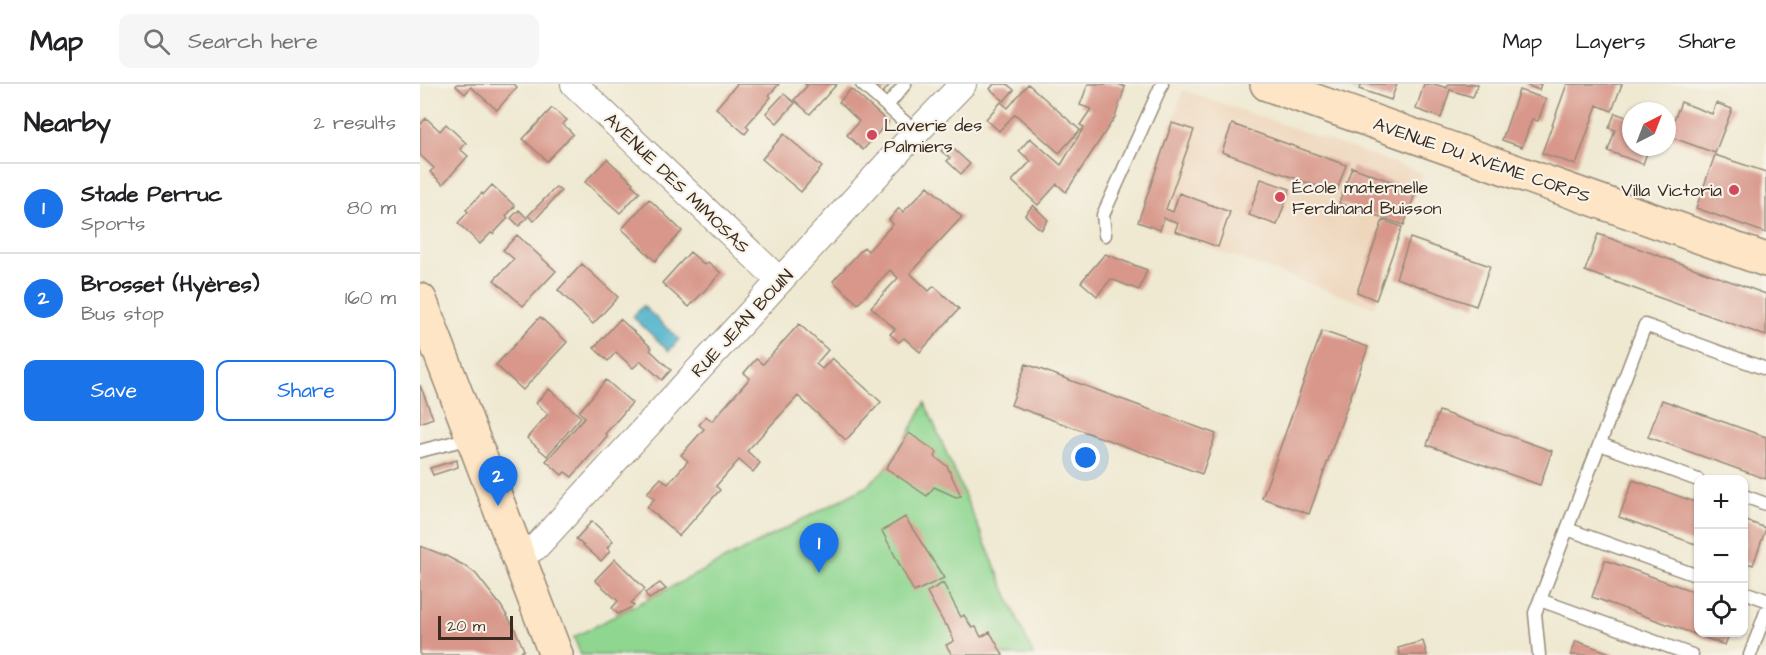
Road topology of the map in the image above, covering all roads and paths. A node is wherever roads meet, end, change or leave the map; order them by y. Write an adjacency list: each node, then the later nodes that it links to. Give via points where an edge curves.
1 (574, 84): 11 (street, AVENUE DES MIMOSAS)
2 (862, 84): 7 (lane)
3 (905, 84): 7 (lane)
4 (963, 84): 8 (street, RUE JEAN BOUIN)
5 (1162, 84): 9 (lane, via 1103,215)
6 (1267, 84): 10 (main road, AVENUE DU XVÈME CORPS)
7 (887, 105): 8 (lane)
8 (916, 132): 11 (street, RUE JEAN BOUIN)
9 (1105, 235)
10 (1766, 260)
11 (780, 281): 21 (street, RUE JEAN BOUIN, via 536,548)
12 (420, 300): 14 (main road)
13 (1766, 369): 15 (lane, via 1645,325)
14 (472, 437): 16 (lane); 21 (main road)
15 (1600, 444): 17 (lane); 20 (lane)
16 (420, 451)
17 (1694, 479)
18 (1748, 498): 19 (lane)
19 (1766, 504)
20 (1567, 529): 22 (lane); 24 (lane)
21 (518, 557): 27 (main road)
22 (1694, 575)
23 (1748, 594): 25 (lane)
24 (1540, 600): 28 (lane, via 1535,613); 29 (lane)
25 (1766, 600)
26 (1766, 612): 30 (lane)
27 (556, 655)
28 (1539, 655)
29 (1692, 655)
30 (1750, 655)

